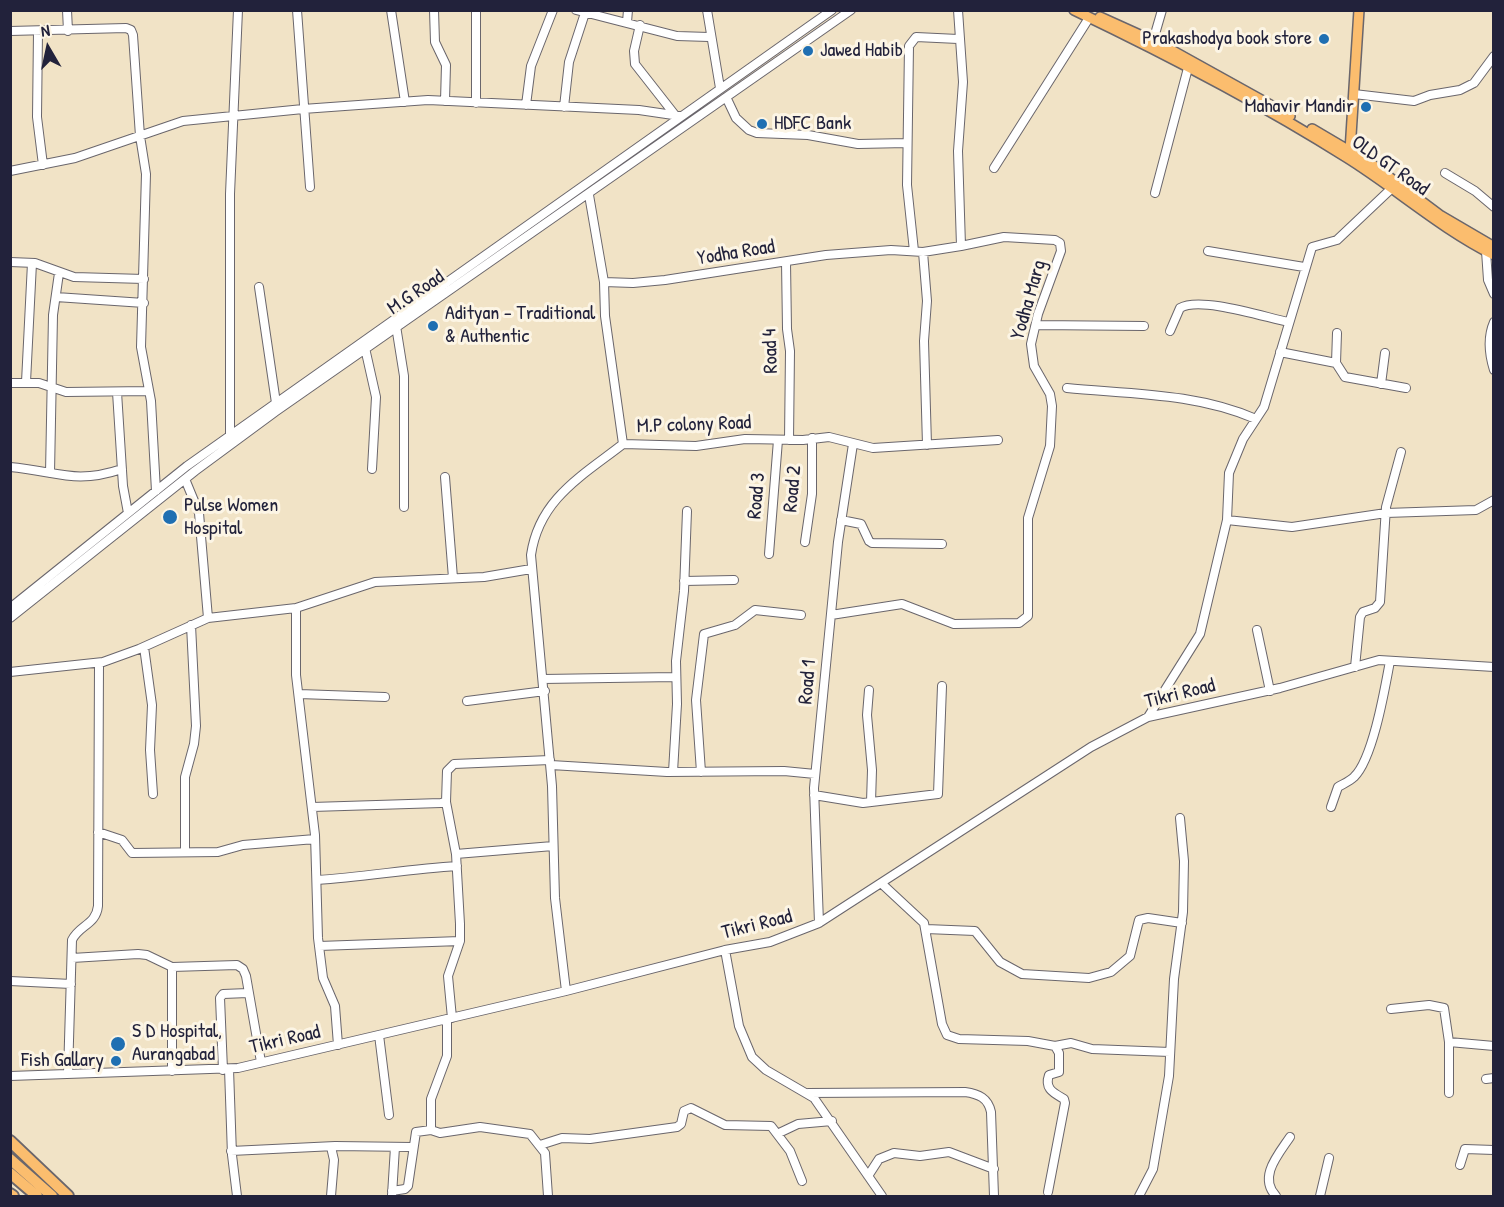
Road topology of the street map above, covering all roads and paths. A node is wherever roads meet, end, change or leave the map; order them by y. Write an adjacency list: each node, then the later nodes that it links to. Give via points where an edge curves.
1 (68, 10): 23 (street)
2 (238, 10): 40 (street)
3 (297, 10): 38 (street)
4 (391, 10): 34 (street)
5 (434, 10): 33 (street, via 437,49 446,65)
6 (476, 10): 35 (street)
7 (554, 10): 36 (street, via 531,66)
8 (628, 10): 20 (street)
9 (707, 10): 25 (street)
10 (813, 10): 19 (street)
11 (832, 10): 19 (street, M.G Road)
12 (851, 10): 32 (street, M.G Road)
13 (958, 10): 26 (street)
14 (1074, 10): 18 (main road, OLD GT Road)
15 (1162, 10): 27 (street)
16 (1359, 10): 31 (main road)
17 (581, 12): 20 (street); 37 (street, via 569,62)
18 (1088, 14): 27 (main road, OLD GT Road); 29 (main road, OLD GT Road); 45 (street)
19 (821, 18): 30 (street, M.G Road)
20 (627, 22): 21 (street)
21 (640, 25): 25 (street, via 685,38); 39 (street, via 634,64)
22 (10, 31): 24 (street)
23 (68, 31): 24 (street); 41 (street, via 131,30)
24 (38, 32): 44 (street, via 37,110)
25 (709, 37): 30 (street)
26 (958, 39): 42 (street, via 916,37 910,42); 53 (street, via 963,82 958,151)
27 (1153, 41): 43 (main road, OLD GT Road)
28 (1494, 56): 31 (street, via 1474,82 1460,90 1414,102)
29 (1188, 68): 43 (main road, OLD GT Road); 50 (street)
30 (720, 88): 39 (street, M.G Road)
31 (1354, 94): 43 (main road)
32 (727, 99): 42 (street, via 736,118 757,133 808,135 858,144); 51 (street, M.G Road)
33 (445, 101): 34 (street); 35 (street)
34 (405, 102): 38 (street)
35 (476, 103): 36 (street)
36 (526, 105): 37 (street)
37 (564, 107): 39 (street)
38 (303, 109): 40 (street); 48 (street)
39 (678, 115): 78 (street, M.G Road)
40 (233, 116): 41 (street, via 183,121); 91 (street)
41 (140, 136): 44 (street); 62 (street, via 146,174)
42 (907, 143): 56 (street, via 908,213)
43 (1348, 154): 49 (main road, OLD GT Road); 55 (main road, OLD GT Road, via 1373,165)
44 (43, 165): 46 (street)
45 (994, 168)
46 (10, 171)
47 (1445, 173): 52 (street)
48 (310, 187)
49 (1392, 188): 55 (main road, OLD GT Road, via 1437,221); 60 (street, via 1337,240 1312,247)
50 (1155, 193)
51 (589, 195): 63 (street); 70 (street, M.G Road)
52 (1494, 207)
53 (961, 246): 56 (street, Yodha Road); 71 (street, Yodha Marg, via 1004,237 1060,243 1061,251)
54 (1208, 251): 60 (street)
55 (1491, 251): 65 (street, via 1488,280)
56 (918, 252): 57 (street, Yodha Road, via 866,252); 98 (street, via 927,301)
57 (786, 261): 63 (street, Yodha Road, via 647,282); 94 (street, Road 4)
58 (10, 262): 59 (street)
59 (32, 263): 61 (street); 81 (street)
60 (1304, 267): 68 (street)
61 (59, 273): 62 (street); 66 (street)
62 (144, 279): 67 (street)
63 (604, 282): 96 (street, M.P colony Road)
64 (259, 287): 89 (street)
65 (1494, 294)
66 (56, 297): 67 (street); 84 (street)
67 (144, 303): 87 (street, via 141,347)
68 (1288, 322): 73 (street, via 1190,304 1180,308); 76 (street)
69 (1494, 322): 80 (street, via 1489,355)
70 (396, 326): 75 (street, M.G Road); 108 (street, via 404,376)
71 (1036, 326): 72 (street); 124 (street, Yodha Marg, via 1031,355 1052,406 1050,446 1028,518 1026,620 954,624 902,604)
72 (1144, 326)
73 (1170, 331)
74 (1337, 333): 79 (street)
75 (365, 348): 78 (street, M.G Road); 102 (street, via 376,397)
76 (1280, 352): 79 (street); 90 (street, via 1264,407)
77 (1385, 353): 83 (street)
78 (340, 362): 89 (street, M.G Road); 104 (street, M.G Road)
79 (1336, 363): 83 (street, via 1345,377)
80 (1494, 370)
81 (26, 382): 82 (street); 84 (street)
82 (10, 383)
83 (1381, 384): 86 (street)
84 (51, 388): 88 (street, via 66,392); 103 (street)
85 (1067, 388): 90 (street, via 1195,400)
86 (1406, 388)
87 (149, 391): 88 (street); 106 (street)
88 (117, 392): 101 (street)
89 (276, 403): 91 (street, M.G Road)
90 (1256, 419): 113 (street, via 1229,473)
91 (230, 435): 104 (street, M.G Road)
92 (812, 438): 94 (street, M.P colony Road); 97 (street, M.P colony Road, via 838,438); 114 (street, Road 2, via 812,494)
93 (778, 440): 94 (street, M.P colony Road); 96 (street, M.P colony Road, via 745,439 696,446); 116 (street, Road 3)
94 (789, 440)
95 (998, 440): 98 (street, M.P colony Road)
96 (623, 444): 117 (street, via 579,478 544,513 533,542)
97 (853, 444): 98 (street, M.P colony Road, via 873,448); 112 (street, Road 1)
98 (927, 445)
99 (1401, 452): 111 (street)
100 (10, 467): 103 (street)
101 (122, 469): 103 (street, via 87,478); 110 (street)
102 (372, 469)
103 (50, 473)
104 (185, 475): 106 (street, M.G Road); 125 (street, M.G Road); 126 (street, via 199,513)
105 (445, 477): 118 (street)
106 (156, 491): 110 (street, M.G Road)
107 (1494, 501): 111 (street, via 1476,510)
108 (404, 507)
109 (687, 511): 120 (street)
110 (128, 513): 121 (street, M.G Road)
111 (1386, 513): 113 (street, via 1292,527); 132 (street, via 1380,602 1360,617)
112 (841, 520): 115 (street, via 861,524 872,543); 124 (street, Road 1)
113 (1227, 520): 144 (street, via 1200,634)
114 (805, 542)
115 (942, 544)
116 (769, 554)
117 (531, 569): 118 (street); 136 (street)
118 (453, 578): 122 (street, via 375,582)
119 (734, 580): 120 (street)
120 (684, 581): 135 (street)
121 (10, 608)
122 (296, 608): 126 (street); 141 (street, via 296,675)
123 (801, 615): 147 (street, via 755,610 735,625 704,634 696,700)
124 (831, 615): 148 (street, Road 1)
125 (10, 618)
126 (208, 618): 127 (street)
127 (192, 625): 129 (street); 159 (street, via 195,726 185,777)
128 (1257, 630): 140 (street)
129 (144, 647): 131 (street); 149 (street, via 152,705)
130 (1390, 661): 132 (street, Tikri Road); 133 (street, Tikri Road); 154 (street, via 1377,723 1363,761 1356,776 1338,787)
131 (99, 663): 134 (street); 156 (street)
132 (1355, 667): 140 (street, Tikri Road)
133 (1494, 667)
134 (10, 672)
135 (675, 677): 136 (street); 146 (street)
136 (543, 679): 139 (street)
137 (942, 686): 152 (street, via 938,794)
138 (869, 690): 152 (street)
139 (544, 691): 143 (street); 145 (street)
140 (1270, 691): 144 (street, Tikri Road)
141 (300, 694): 142 (street); 153 (street)
142 (385, 697)
143 (467, 701)
144 (1148, 717): 163 (street, Tikri Road, via 1091,747)
145 (551, 762): 146 (street); 151 (street, via 454,764 447,771); 158 (street)
146 (673, 772): 147 (street)
147 (701, 772): 148 (street)
148 (815, 774): 150 (street, Road 1)
149 (153, 794)
150 (814, 795): 152 (street); 164 (street, Road 1)
151 (446, 802): 153 (street); 160 (street)
152 (870, 802)
153 (312, 807): 157 (street)
154 (1331, 807)
155 (1180, 818): 165 (street, via 1184,861)
156 (98, 832): 159 (street, via 122,840 132,853); 170 (street, via 97,913 74,935)
157 (315, 839): 159 (street, via 243,845 218,852); 162 (street)
158 (553, 846): 160 (street); 174 (street)
159 (185, 852)
160 (456, 854): 161 (street)
161 (457, 866): 162 (street); 167 (street)
162 (316, 880): 168 (street)
163 (881, 883): 164 (street, Tikri Road); 166 (street, via 920,917)
164 (819, 923): 169 (street, Tikri Road, via 770,942)
165 (1182, 923): 166 (street, via 1139,920 1127,960 1107,975 1089,978 1027,976 1000,962 975,931); 183 (street)
166 (926, 929): 181 (street, via 947,1035)
167 (460, 941): 168 (street); 177 (street, via 448,976)
168 (319, 945): 180 (street, via 323,978 335,1006)
169 (725, 950): 174 (street, Tikri Road); 189 (street, via 739,1026 752,1057 766,1070)
170 (72, 958): 171 (street, via 138,954); 173 (street)
171 (172, 967): 175 (street, via 237,965 243,969); 186 (street)
172 (10, 981): 173 (street)
173 (71, 984): 187 (street)
174 (566, 991): 177 (street, Tikri Road)
175 (248, 993): 184 (street); 185 (street, via 228,993 220,998)
176 (1391, 1009): 179 (street, via 1429,1005 1444,1008)
177 (450, 1019): 178 (street, Tikri Road); 193 (street, via 447,1056 431,1099)
178 (379, 1035): 180 (street, Tikri Road); 191 (street)
179 (1449, 1042): 182 (street); 190 (street)
180 (338, 1045): 184 (street, Tikri Road)
181 (1055, 1046): 183 (street, via 1071,1043 1092,1049); 210 (street, via 1059,1072 1049,1075 1048,1083 1052,1093 1065,1103)
182 (1494, 1046)
183 (1170, 1052): 220 (street, via 1154,1168)
184 (261, 1062): 185 (street, Tikri Road)
185 (226, 1069): 186 (street, Tikri Road); 202 (street)
186 (172, 1071): 187 (street, Tikri Road)
187 (68, 1074): 188 (street, Tikri Road)
188 (10, 1076)
189 (808, 1093): 192 (street); 206 (street, via 975,1094 990,1106)
190 (1449, 1093)
191 (389, 1114)
192 (832, 1121): 194 (street, via 798,1124); 208 (street)
193 (431, 1130): 197 (street, via 516,1130 530,1134); 199 (street, via 416,1132)
194 (779, 1133): 197 (street, via 765,1124 725,1125 691,1108 684,1111 677,1127 590,1139 562,1138); 209 (street)
195 (1290, 1137): 221 (street, via 1268,1173 1268,1183)
196 (10, 1141): 214 (highway)
197 (540, 1145): 217 (street, via 547,1161)
198 (331, 1147): 200 (street); 202 (street); 216 (street)
199 (412, 1147): 200 (street); 211 (street, via 408,1186)
200 (395, 1148): 211 (street)
201 (1494, 1150): 205 (street, via 1465,1149)
202 (231, 1151): 215 (street)
203 (1329, 1158): 222 (street)
204 (10, 1159): 213 (highway)
205 (1460, 1165)
206 (994, 1169): 208 (street, via 950,1152 920,1156 894,1153 879,1159); 219 (street)
207 (10, 1173): 212 (highway)
208 (868, 1176): 218 (street)
209 (802, 1181)
210 (1048, 1192)
211 (392, 1194)
212 (37, 1197)
213 (52, 1197)
214 (68, 1197)
215 (237, 1197)
216 (331, 1197)
217 (548, 1197)
218 (882, 1197)
219 (994, 1197)
220 (1139, 1197)
221 (1276, 1197)
222 (1320, 1197)

